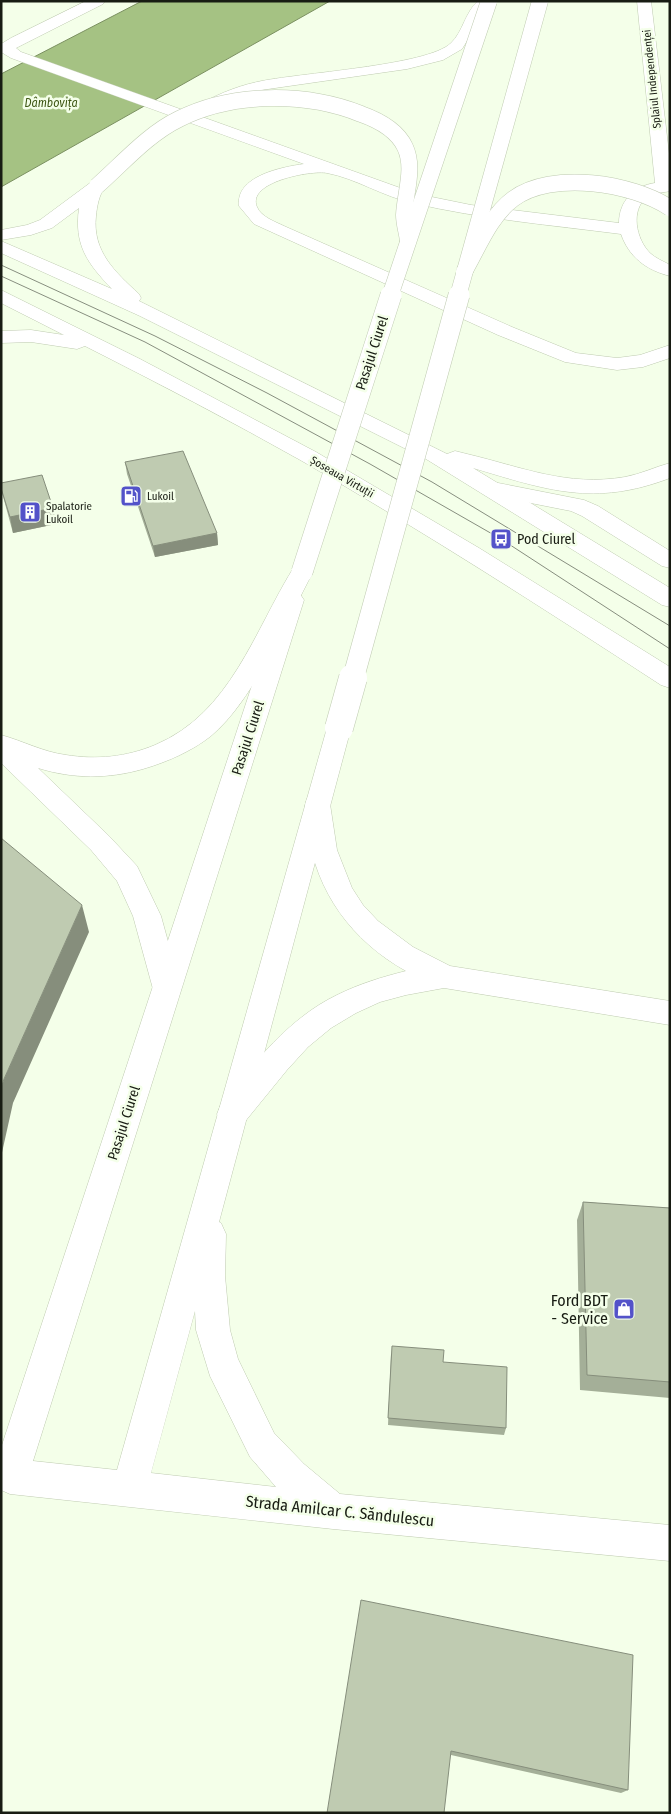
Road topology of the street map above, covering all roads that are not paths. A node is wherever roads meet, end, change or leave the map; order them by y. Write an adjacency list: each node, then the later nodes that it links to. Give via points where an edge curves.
1 (98, 1): 6 (main road, via 6,48 16,55)
2 (488, 1): 5 (main road, bridge, via 480,7 457,46 438,57 259,86); 12 (main road, Pasajul Ciurel, bridge)
3 (540, 1): 15 (main road, bridge)
4 (644, 1): 7 (main road, Splaiul Independenței)
5 (197, 112): 8 (main road, bridge, via 169,126); 12 (main road, bridge, via 244,102 294,100 337,106 384,124 398,135 407,152 404,218)
6 (326, 167): 10 (main road, via 430,202); 20 (main road, via 268,178 251,190 246,203 260,220 278,230 557,353 590,362 617,364)
7 (667, 187): 10 (main road, Splaiul Independenței, via 644,191 634,200 628,211)
8 (95, 188): 11 (main road, via 46,224); 17 (main road, via 85,216 85,230 93,255 113,280)
9 (670, 208): 15 (main road, bridge, via 654,198 620,187 584,183 532,190 514,197 502,209)
10 (627, 229): 14 (main road, via 641,256)
11 (1, 235)
12 (408, 241): 25 (main road, Pasajul Ciurel, bridge)
13 (1, 246): 17 (main road)
14 (670, 271)
15 (464, 272): 29 (main road, bridge)
16 (1, 296): 19 (main road, Șoseaua Virtuții)
17 (147, 312): 21 (main road)
18 (1, 337): 19 (main road, via 50,338)
19 (110, 351): 27 (main road, Șoseaua Virtuții, via 350,480)
20 (670, 351)
21 (433, 454): 22 (main road, via 568,486 617,485); 23 (main road)
22 (670, 470)
23 (494, 490): 24 (main road, via 576,505); 26 (main road)
24 (670, 561)
25 (302, 572): 28 (main road, via 230,699 209,723 184,741 162,753 129,764 97,768 48,762); 31 (main road, Pasajul Ciurel)
26 (670, 599)
27 (670, 679)
28 (1, 745): 31 (main road, via 127,874 147,916)
29 (318, 804): 30 (main road, via 324,849 336,885 354,915 383,943 413,963); 33 (main road)
30 (446, 977): 32 (main road); 33 (main road, via 412,980 379,989 337,1007 304,1032 273,1063)
31 (167, 989): 35 (main road, Pasajul Ciurel)
32 (670, 1014)
33 (232, 1114): 34 (main road)
34 (212, 1188): 36 (main road); 37 (main road, via 209,1276 213,1330 222,1364 262,1445 291,1477)
35 (10, 1476): 36 (main road, Strada Amilcar C. Săndulescu)
36 (129, 1489): 37 (main road, Strada Amilcar C. Săndulescu)
37 (333, 1511): 38 (main road, Strada Amilcar C. Săndulescu)
38 (670, 1544)

